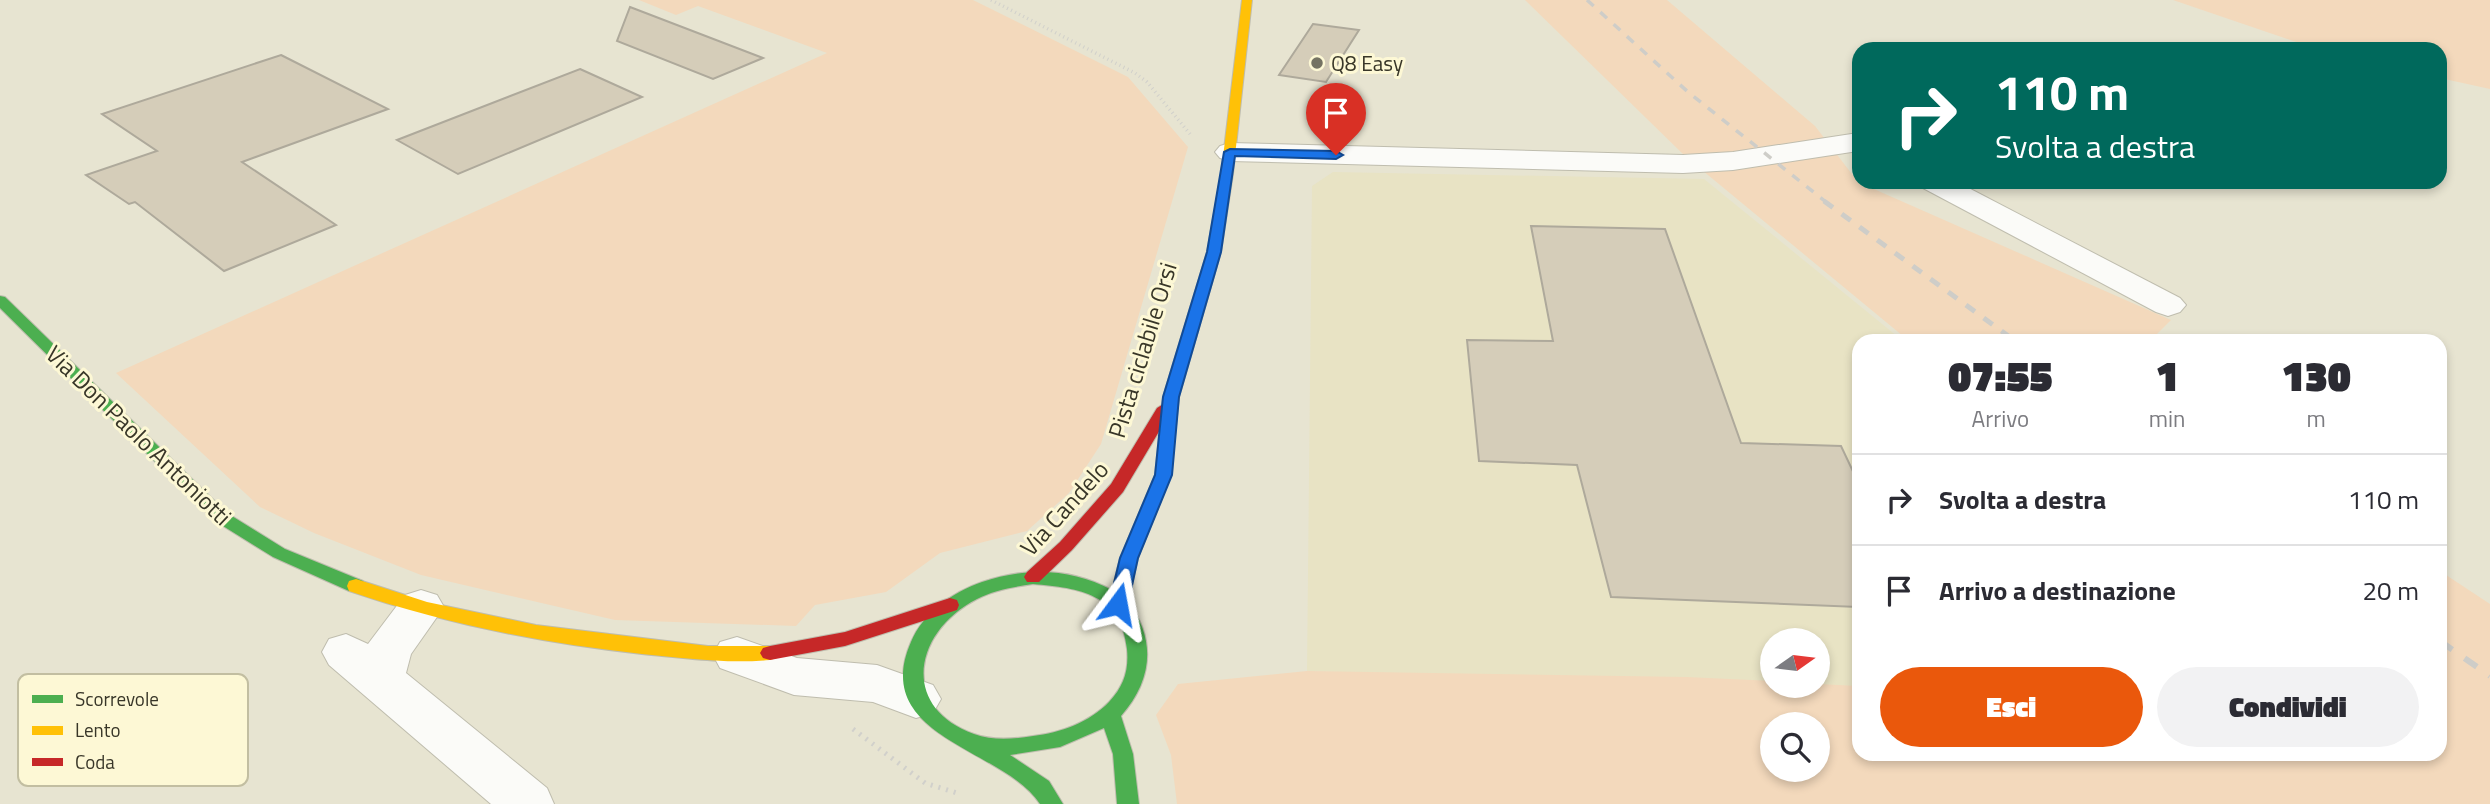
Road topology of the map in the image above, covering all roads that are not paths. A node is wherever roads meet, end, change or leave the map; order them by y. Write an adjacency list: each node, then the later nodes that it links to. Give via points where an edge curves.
1 (1247, 0): 3 (street, Via Candelo)
2 (1852, 143): 3 (street, via 1683,164)
3 (1230, 152): 7 (street, Via Candelo, via 1214,252)
4 (1947, 189): 6 (street)
5 (0, 300): 11 (street, Via Don Paolo Antoniotti, via 229,523 289,557)
6 (2168, 305)
7 (1171, 397): 8 (street, Via Candelo, via 1118,488); 9 (street, Via Candelo, via 1163,475 1129,558)
8 (1033, 576): 9 (street, via 1066,578 1095,588); 10 (street, via 975,590)
9 (1118, 604): 14 (street, via 1140,644 1129,692)
10 (950, 606): 12 (street, Via Don Paolo Antoniotti, via 899,624 804,647); 13 (street, via 929,626 916,649 912,674)
11 (421, 607): 12 (street, Via Don Paolo Antoniotti, via 597,643); 16 (street, via 389,649 363,666)
12 (737, 654): 13 (street, Via Don Paolo Antoniotti, via 794,676 877,684)
13 (916, 699): 15 (street, via 930,719 952,736)
14 (1110, 714): 15 (street, via 1082,733 1050,745 1014,750); 18 (street, via 1123,754)
15 (981, 746): 17 (street, via 1041,787)
16 (528, 804)
17 (1052, 804)
18 (1128, 804)

